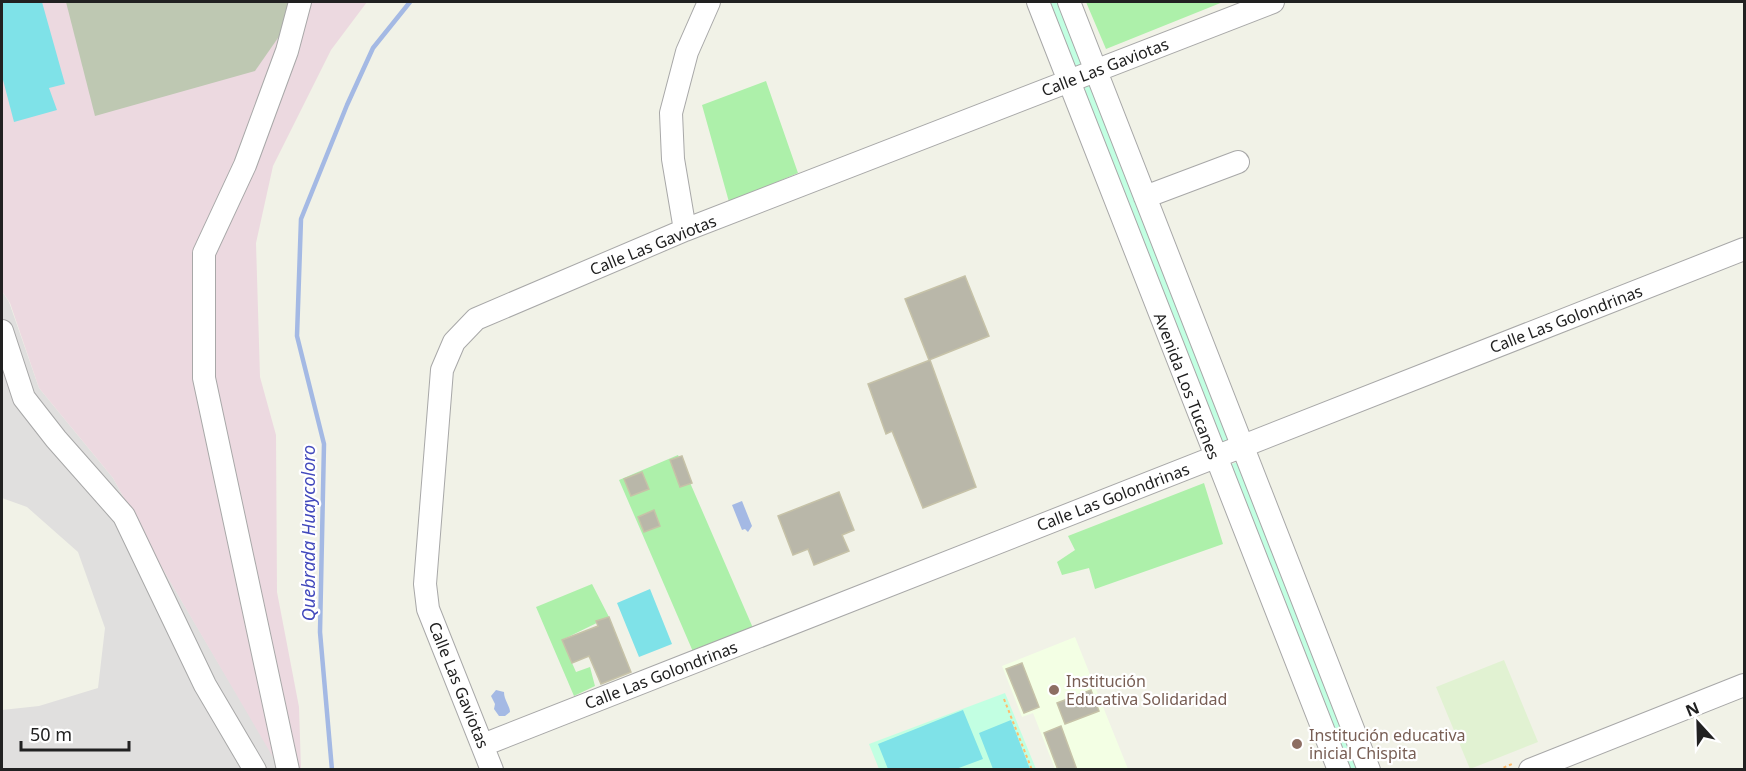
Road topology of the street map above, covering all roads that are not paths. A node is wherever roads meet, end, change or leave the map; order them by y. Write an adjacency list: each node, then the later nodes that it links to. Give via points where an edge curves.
1 (300, 2): 18 (street, via 287,51 244,165 204,253 204,378)
2 (709, 2): 10 (street, via 687,52 671,113 673,159)
3 (1038, 2): 7 (street, Avenida Los Tucanes)
4 (1069, 2): 6 (street, Avenida Los Tucanes)
5 (1273, 2): 6 (street, Calle Las Gaviotas)
6 (1096, 71): 7 (street, Calle Las Gaviotas); 9 (street, Avenida Los Tucanes)
7 (1069, 81): 10 (street, Calle Las Gaviotas); 14 (street, Avenida Los Tucanes)
8 (1238, 162): 9 (street)
9 (1145, 197): 13 (street, Avenida Los Tucanes)
10 (685, 230): 16 (street, Calle Las Gaviotas, via 476,319 454,342 442,370 425,584 428,609)
11 (1744, 249): 13 (street, Calle Las Golondrinas)
12 (2, 331): 17 (street, via 24,398 124,516 205,685)
13 (1242, 447): 14 (street, Calle Las Golondrinas); 21 (street, Avenida Los Tucanes)
14 (1215, 457): 16 (street, Calle Las Golondrinas); 20 (street, Avenida Los Tucanes)
15 (1744, 685): 22 (street)
16 (483, 745): 19 (street, Calle Las Gaviotas)
17 (255, 770)
18 (288, 770)
19 (492, 770)
20 (1339, 770)
21 (1369, 770)
22 (1530, 770)

